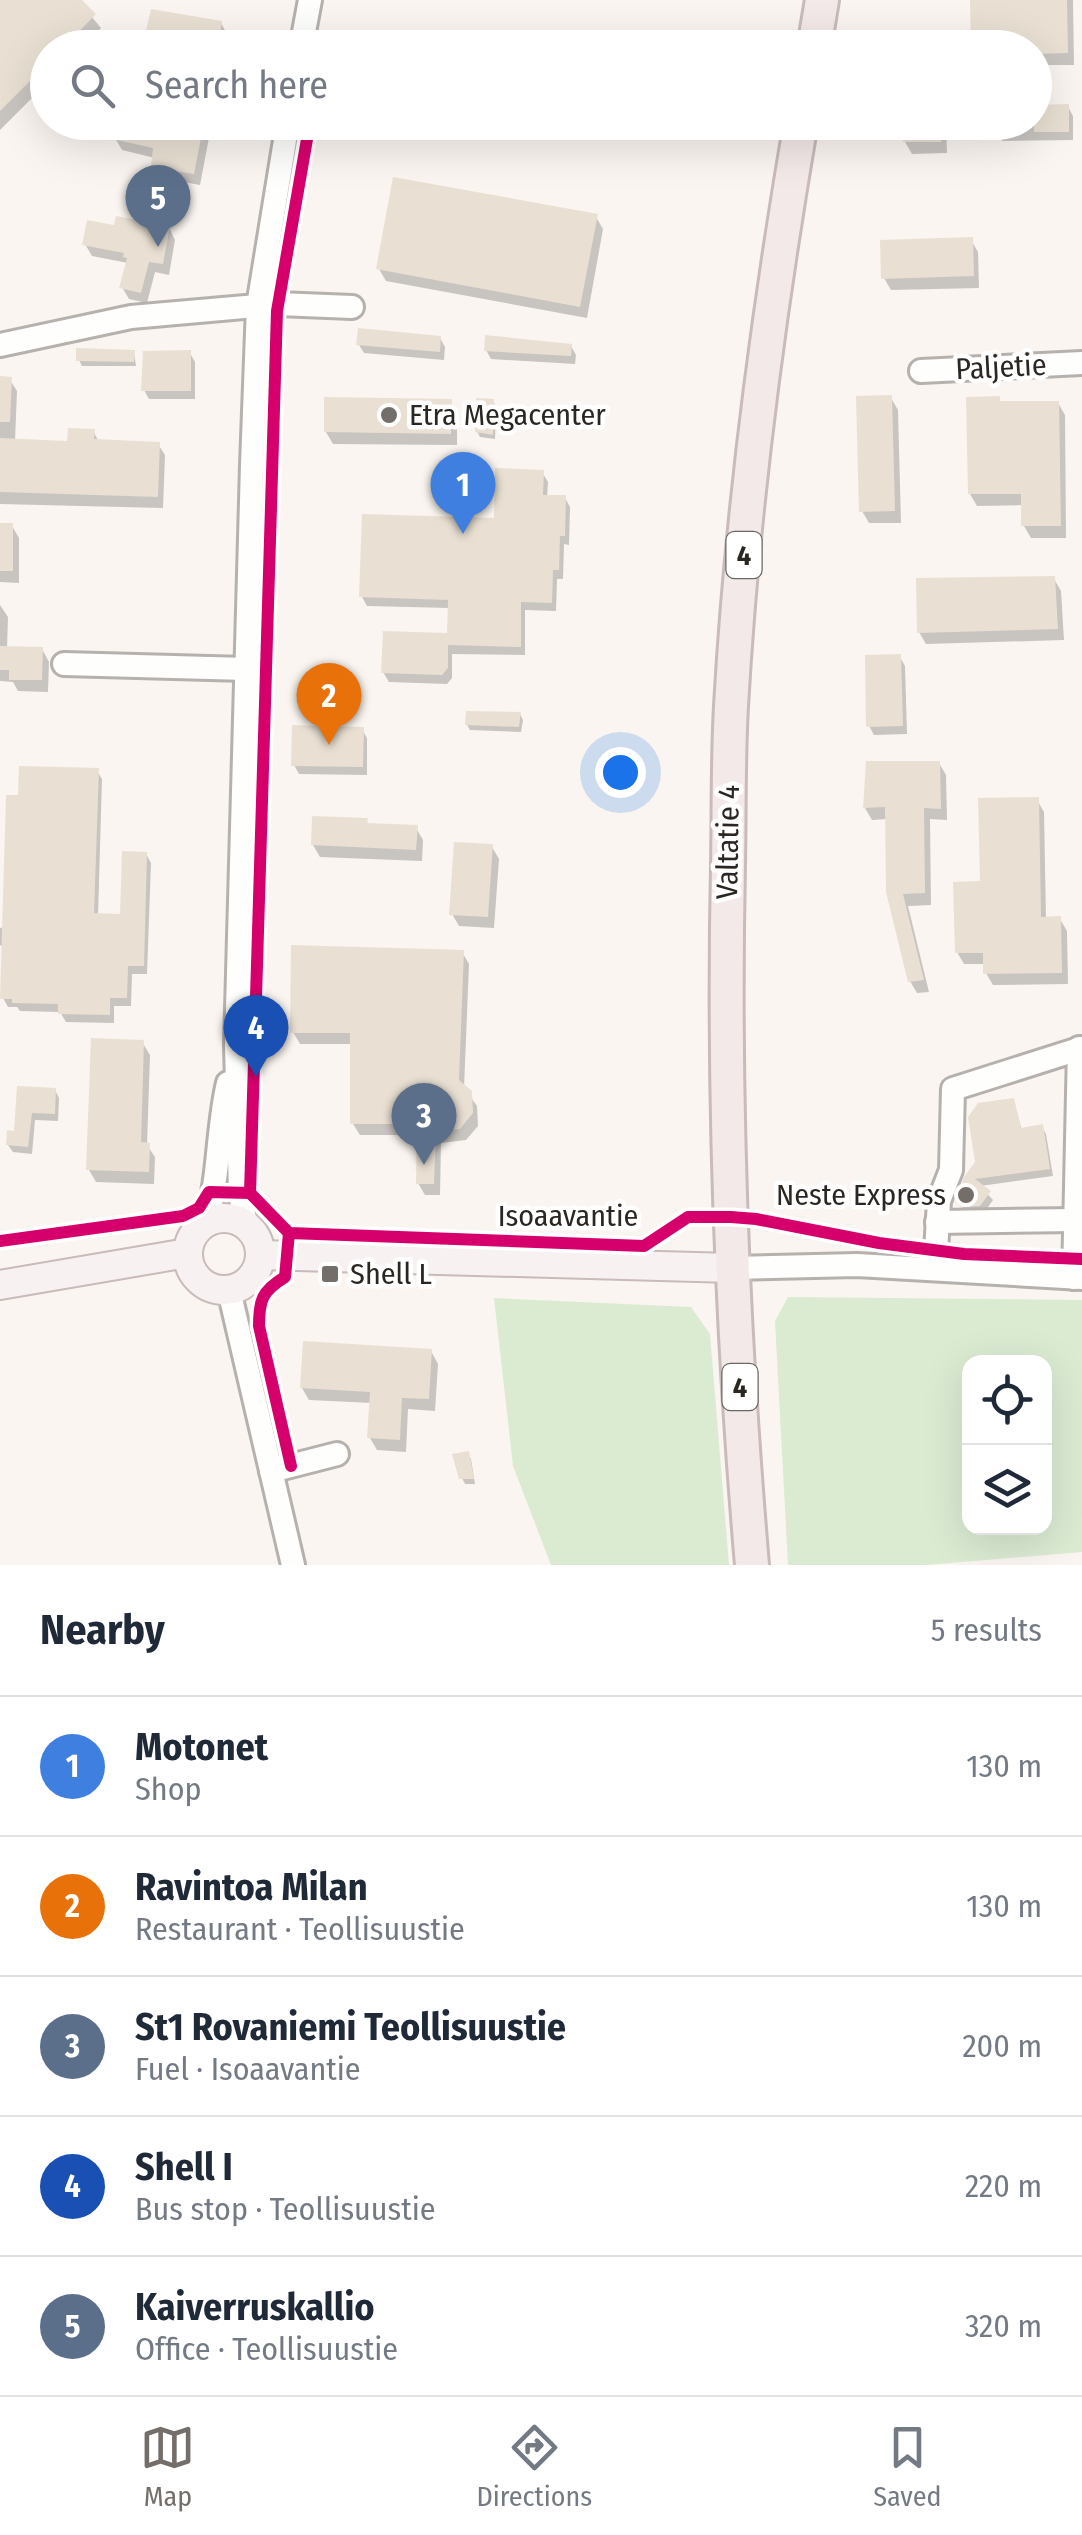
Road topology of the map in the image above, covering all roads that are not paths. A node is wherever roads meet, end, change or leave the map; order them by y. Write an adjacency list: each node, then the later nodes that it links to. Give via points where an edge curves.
1 (310, 0): 3 (street)
2 (822, 0): 4 (highway)
3 (304, 30)
4 (817, 30)
5 (285, 140): 7 (street)
6 (798, 140): 22 (highway, Valtatie 4 / 4, via 752,467 731,707 726,990)
7 (258, 306): 8 (street); 9 (street, via 131,317); 13 (street)
8 (352, 306)
9 (0, 345)
10 (1082, 363): 11 (street, Paljetie)
11 (920, 371)
12 (64, 664): 13 (street)
13 (246, 669): 14 (street)
14 (236, 1046): 17 (street); 19 (street)
15 (1080, 1048): 16 (street); 18 (street, via 953,1089 951,1170)
16 (1076, 1220): 18 (street); 24 (street)
17 (206, 1222): 19 (main road, via 231,1218); 20 (main road)
18 (937, 1222): 23 (street)
19 (246, 1225): 21 (main road)
20 (187, 1253): 25 (main road); 26 (main road, via 200,1282)
21 (261, 1255): 22 (main road, Isoaavantie); 26 (main road, via 255,1274)
22 (732, 1268): 23 (street, Isoaavantie); 30 (highway, Valtatie 4 / 4)
23 (935, 1268): 24 (street, Isoaavantie)
24 (1078, 1278)
25 (0, 1285)
26 (230, 1290): 28 (street)
27 (337, 1454): 28 (street)
28 (271, 1471): 29 (street)
29 (293, 1565)
30 (752, 1565)

